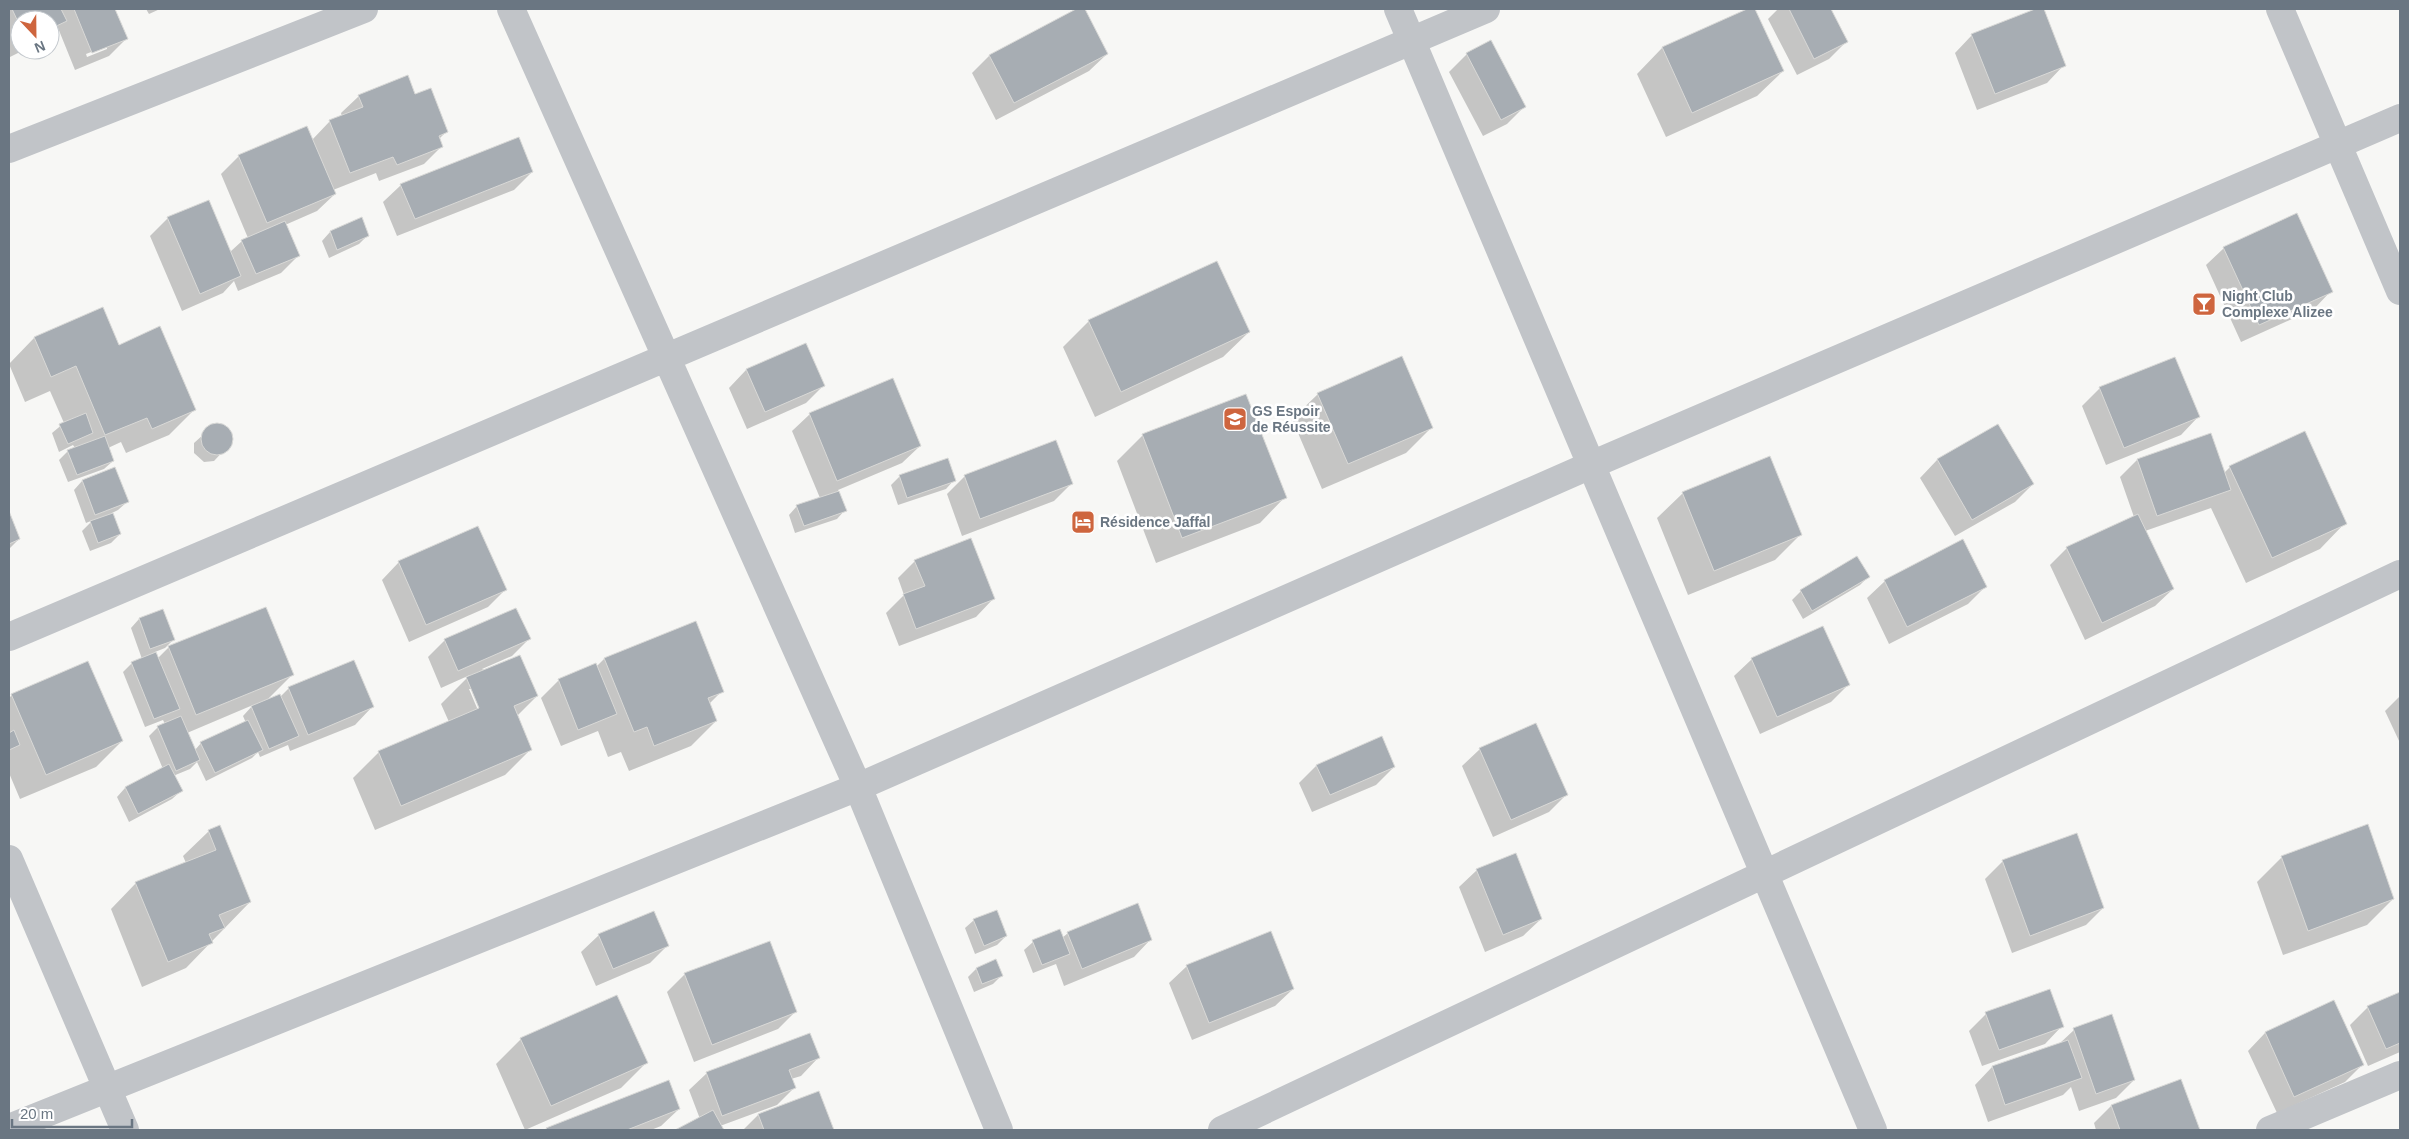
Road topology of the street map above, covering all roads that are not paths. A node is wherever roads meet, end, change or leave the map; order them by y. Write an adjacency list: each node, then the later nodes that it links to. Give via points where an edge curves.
1 (364, 9): 9 (street)
2 (511, 9): 11 (street)
3 (1398, 9): 6 (street)
4 (1486, 9): 6 (street)
5 (2280, 9): 8 (street)
6 (1411, 40): 11 (street); 12 (street)
7 (2400, 118): 8 (street)
8 (2337, 145): 10 (street); 12 (street)
9 (9, 149)
10 (2400, 291)
11 (666, 356): 14 (street); 15 (street)
12 (1591, 465): 15 (street); 17 (street)
13 (2400, 574): 17 (street)
14 (9, 636)
15 (858, 787): 19 (street); 22 (street)
16 (9, 858): 19 (street)
17 (1764, 873): 23 (street); 24 (street)
18 (2400, 1075): 25 (street)
19 (107, 1087): 20 (street); 21 (street)
20 (9, 1128)
21 (125, 1130)
22 (999, 1130)
23 (1222, 1130)
24 (1874, 1130)
25 (2270, 1130)

